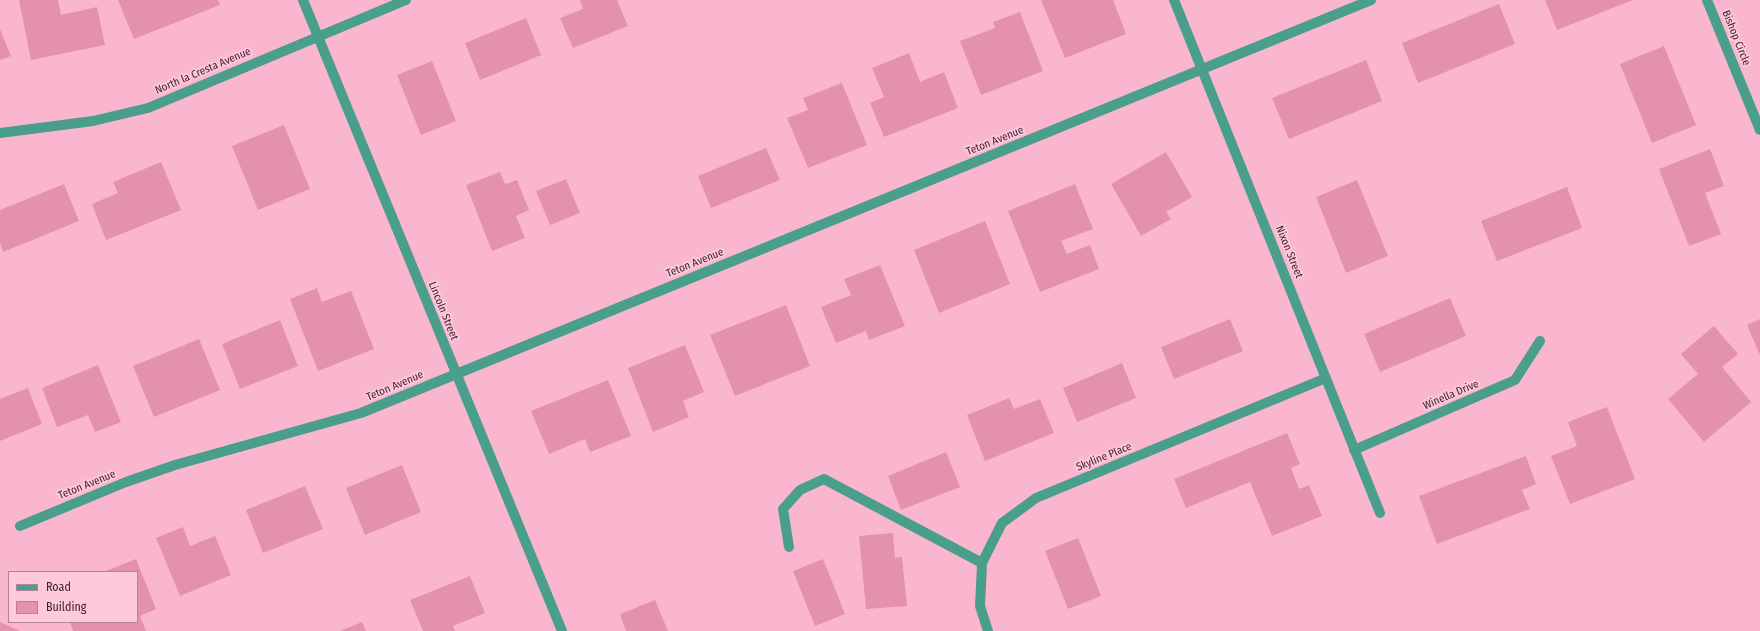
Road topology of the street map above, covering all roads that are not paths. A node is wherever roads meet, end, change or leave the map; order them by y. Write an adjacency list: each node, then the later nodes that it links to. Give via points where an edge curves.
1 (303, 0): 6 (street, Lincoln Street)
2 (406, 0): 6 (street, North la Cresta Avenue)
3 (1174, 0): 7 (street, Nixon Street)
4 (1371, 0): 7 (street, Teton Avenue)
5 (1707, 0): 8 (street, Bishop Circle)
6 (318, 36): 9 (street, North la Cresta Avenue, via 148,108 93,121); 11 (street, Lincoln Street)
7 (1203, 70): 11 (street, Teton Avenue); 12 (street, Nixon Street)
8 (1760, 130)
9 (0, 133)
10 (1540, 341): 13 (street, Winella Drive, via 1514,380)
11 (456, 373): 15 (street, Teton Avenue, via 360,413 126,482); 18 (street, Lincoln Street)
12 (1326, 378): 13 (street, Nixon Street); 17 (street, Skyline Place, via 1036,498 1002,523)
13 (1354, 450): 14 (street, Nixon Street)
14 (1380, 513)
15 (20, 526)
16 (789, 546): 17 (street, via 783,509 800,490 824,479)
17 (982, 563): 19 (street, Skyline Place, via 980,606)
18 (562, 631)
19 (988, 631)

